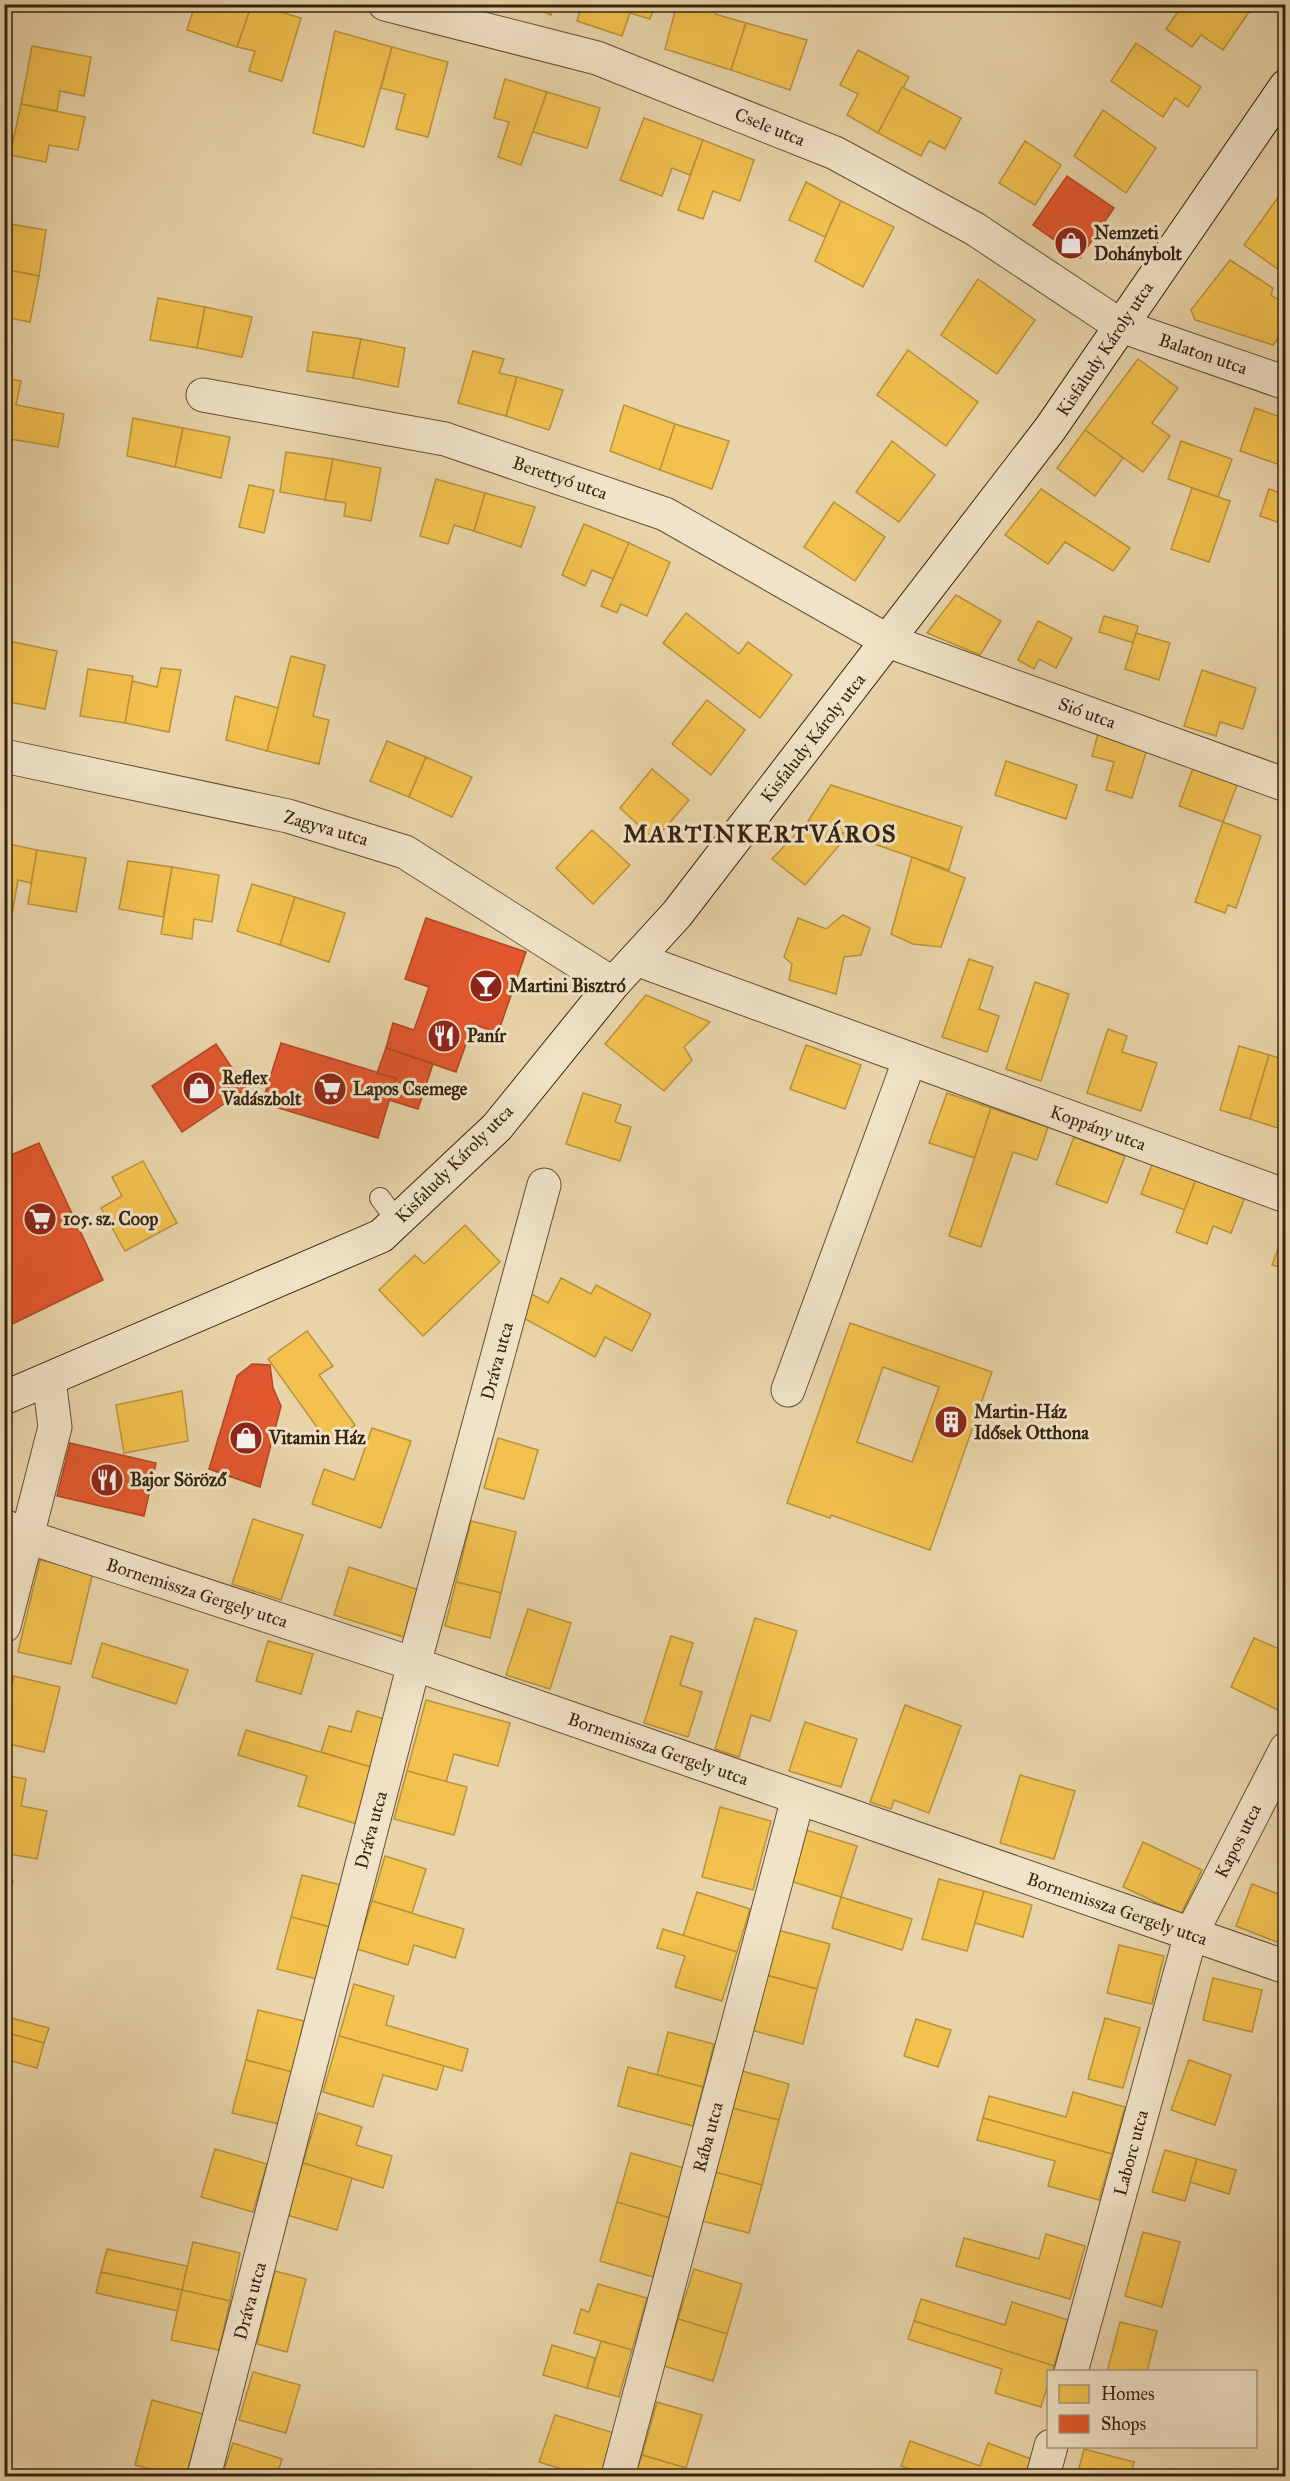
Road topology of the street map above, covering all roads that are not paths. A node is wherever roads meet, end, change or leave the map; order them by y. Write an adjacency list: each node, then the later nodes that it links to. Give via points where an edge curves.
1 (385, 4): 3 (street, Csele utca, via 597,58 835,153 975,229)
2 (1286, 86): 3 (street, Kisfaludy Károly utca)
3 (1121, 326): 4 (street, Balaton utca); 6 (street, Kisfaludy Károly utca, via 1050,429)
4 (1286, 383)
5 (203, 395): 6 (street, Berettyó utca, via 445,439 664,514)
6 (888, 641): 8 (street, Sió utca); 9 (street, Kisfaludy Károly utca, via 677,914)
7 (4, 756): 10 (street, Zagyva utca, via 288,816 405,852)
8 (1286, 785)
9 (636, 959): 10 (street, Kisfaludy Károly utca); 11 (street, Koppány utca)
10 (613, 984): 14 (street, Kisfaludy Károly utca, via 497,1127 388,1209 381,1236)
11 (910, 1059): 13 (street, Koppány utca); 15 (street)
12 (544, 1185): 19 (street, Dráva utca)
13 (1286, 1196)
14 (49, 1379): 16 (street, Kisfaludy Károly utca); 17 (street, via 55,1427)
15 (788, 1390)
16 (4, 1398)
17 (16, 1531): 18 (street); 19 (street, Bornemissza Gergely utca)
18 (4, 1626)
19 (414, 1664): 21 (street, Bornemissza Gergely utca); 26 (street, Dráva utca)
20 (1286, 1749): 22 (street, Kapos utca)
21 (798, 1798): 22 (street, Bornemissza Gergely utca); 27 (street, Rába utca)
22 (1191, 1934): 23 (street, Bornemissza Gergely utca); 24 (street, Laborc utca)
23 (1286, 1967)
24 (1072, 2370)
25 (1050, 2448): 28 (street)
26 (204, 2476)
27 (618, 2476)
28 (1042, 2476)

